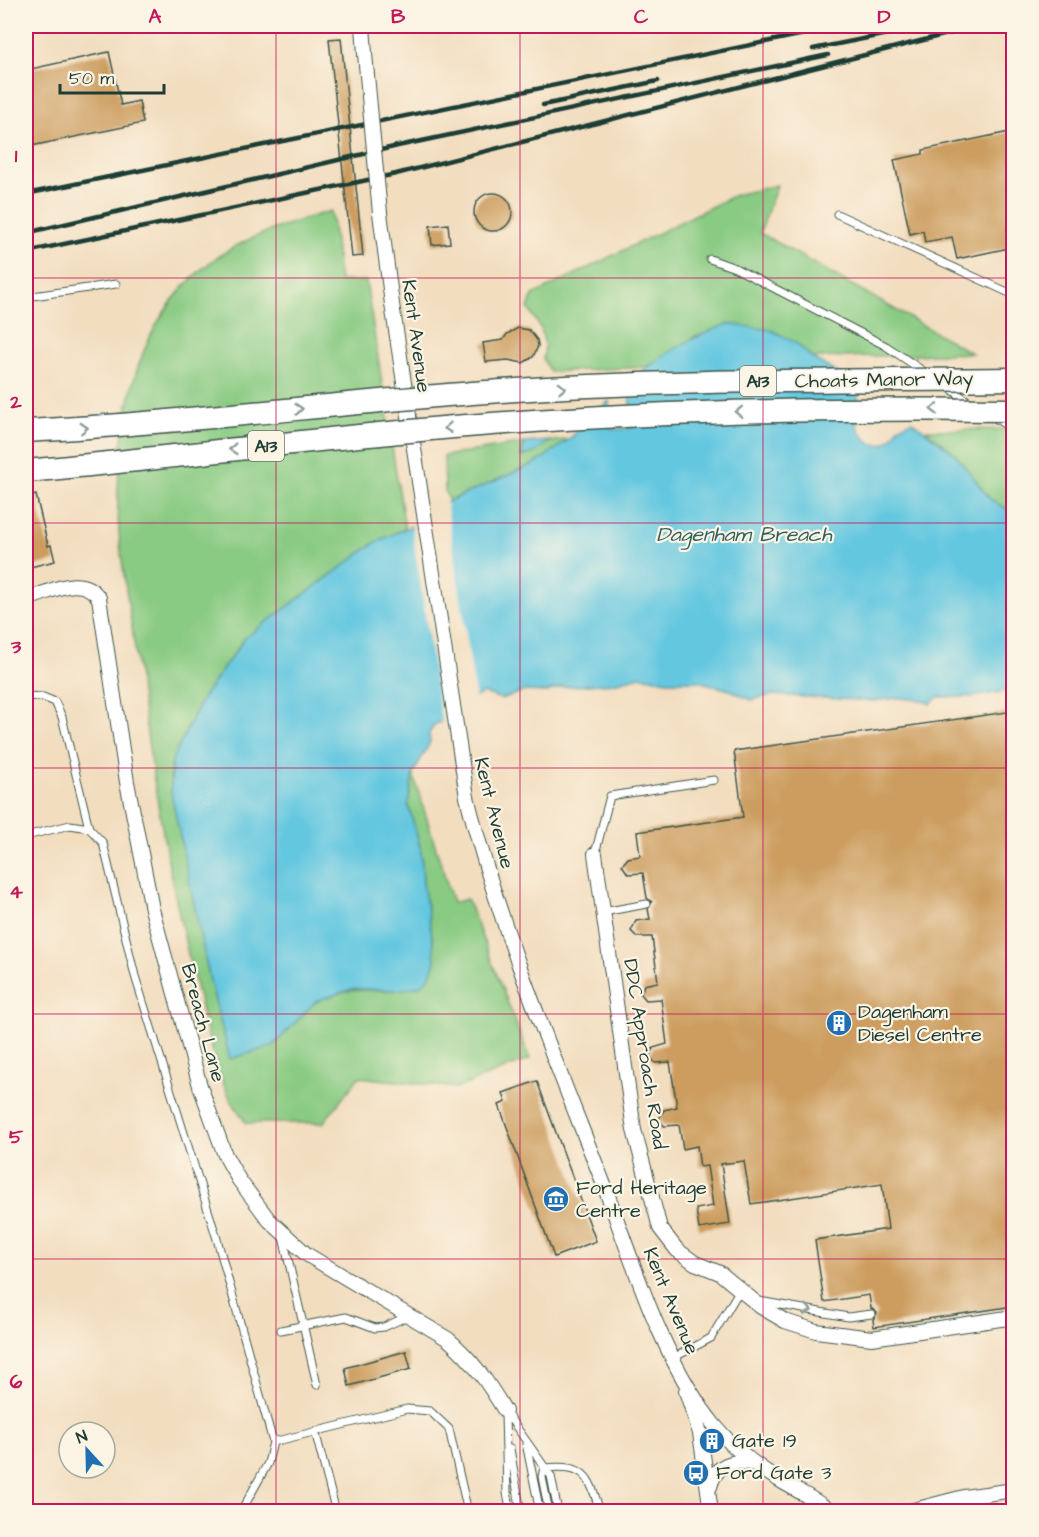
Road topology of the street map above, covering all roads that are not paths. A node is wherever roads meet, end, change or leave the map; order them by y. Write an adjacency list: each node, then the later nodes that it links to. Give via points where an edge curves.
1 (363, 26): 29 (street, Kent Avenue, bridge, via 380,213 467,797 479,846 521,970)
2 (837, 214): 5 (lane)
3 (710, 259): 9 (lane, via 735,268 886,346)
4 (116, 284): 6 (lane)
5 (1014, 295)
6 (26, 297)
7 (1014, 379): 10 (highway, Choats Manor Way / A13, one-way to 7, bridge, via 503,391 716,382)
8 (1014, 410): 11 (highway, Choats Manor Way / A13, one-way to 11, bridge, via 717,413 506,423)
9 (1014, 430)
10 (26, 431)
11 (26, 471)
12 (26, 599): 21 (street, Breach Lane, via 76,584 90,588 99,598 127,782 150,897 210,1122 239,1180)
13 (26, 696): 16 (lane, via 55,702)
14 (714, 780): 18 (lane, via 610,796)
15 (26, 816): 17 (lane)
16 (89, 828): 17 (lane, via 70,825); 36 (lane, via 103,843 135,976 217,1239)
17 (28, 835)
18 (595, 854): 20 (street, DDC Approach Road)
19 (647, 904): 20 (lane)
20 (603, 912): 22 (street, DDC Approach Road, via 634,1130 660,1228 681,1254 720,1273)
21 (283, 1234): 25 (street, Breach Lane, via 306,1254); 27 (lane)
22 (739, 1291): 23 (street, DDC Approach Road); 29 (lane, via 711,1338)
23 (750, 1300): 24 (lane, one-way to 24, via 848,1317); 26 (street, DDC Approach Road, via 785,1321 816,1331 872,1338)
24 (872, 1314)
25 (408, 1316): 27 (lane, via 375,1328 346,1317); 32 (street, Breach Lane, via 465,1354 481,1370)
26 (1014, 1317)
27 (303, 1325): 28 (lane); 31 (lane)
28 (281, 1330)
29 (673, 1358): 30 (street, Kent Avenue)
30 (684, 1383): 37 (street, Kent Avenue, via 715,1425); 40 (street, via 699,1433)
31 (317, 1385)
32 (505, 1411): 34 (lane); 35 (lane)
33 (315, 1431): 36 (lane); 42 (lane); 43 (lane, via 407,1409 430,1411 449,1429)
34 (508, 1437): 44 (lane, via 507,1493); 45 (lane)
35 (525, 1441): 38 (lane); 46 (lane)
36 (273, 1442): 41 (lane, via 268,1462)
37 (755, 1464): 40 (street, via 735,1461 723,1466 712,1477); 51 (street, Kent Avenue)
38 (544, 1468): 47 (lane, via 542,1477); 48 (lane, via 551,1476); 49 (lane, via 568,1466 586,1475)
39 (1014, 1490): 52 (street, via 964,1497)
40 (709, 1495): 50 (street)
41 (241, 1512)
42 (336, 1512)
43 (468, 1512)
44 (511, 1512)
45 (521, 1512)
46 (540, 1512)
47 (549, 1512)
48 (558, 1512)
49 (600, 1512)
50 (711, 1512)
51 (831, 1512)
52 (906, 1512)

